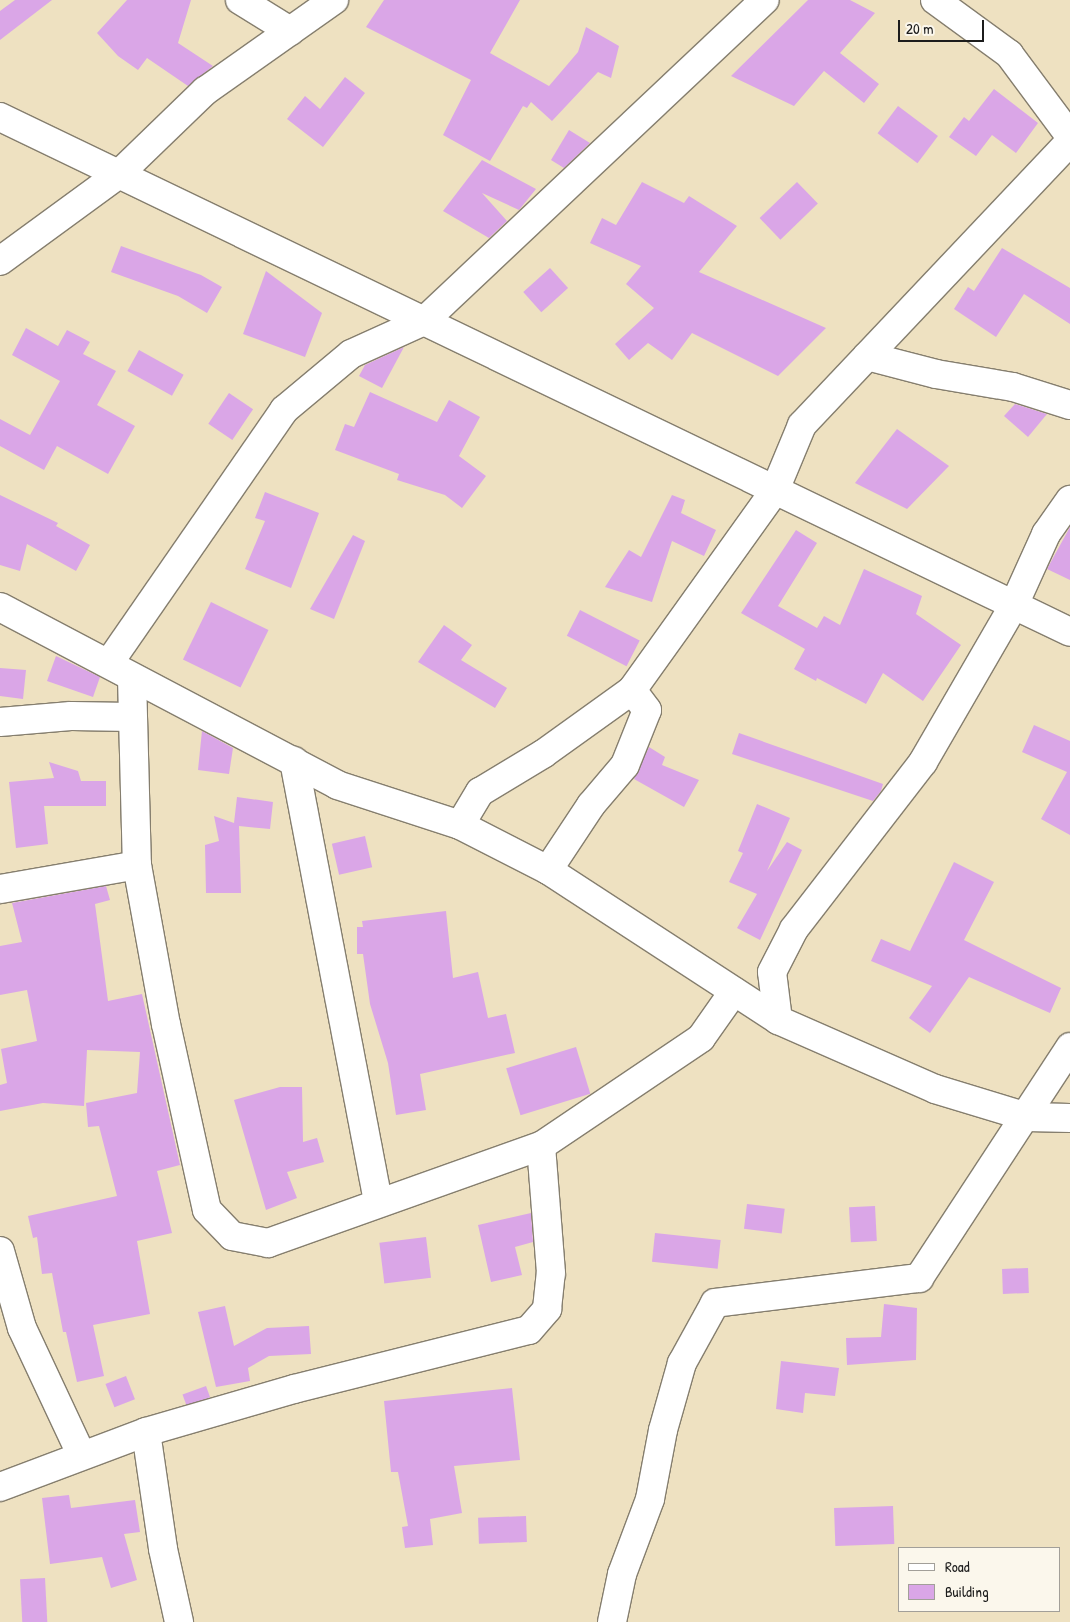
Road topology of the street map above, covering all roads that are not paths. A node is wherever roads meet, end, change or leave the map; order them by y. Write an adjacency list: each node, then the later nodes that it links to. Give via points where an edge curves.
1 (240, 0): 5 (street)
2 (334, 0): 5 (street)
3 (765, 0): 11 (street)
4 (935, 0): 7 (street, via 1009,54)
5 (290, 31): 9 (street, via 205,91)
6 (0, 118): 9 (street)
7 (1070, 136)
8 (1070, 142): 12 (street)
9 (119, 174): 10 (street); 11 (street)
10 (0, 261)
11 (424, 321): 14 (street); 19 (street, via 351,354 284,410)
12 (867, 356): 13 (street, via 936,374 1013,387); 14 (street, via 802,424)
13 (1070, 405)
14 (775, 490): 16 (street); 21 (street)
15 (1070, 500): 16 (street, via 1046,534)
16 (1014, 605): 18 (street); 30 (street, via 923,762 794,929 772,972)
17 (0, 607): 19 (street)
18 (1070, 632)
19 (109, 663): 20 (street)
20 (132, 678): 22 (street); 24 (street)
21 (632, 690): 25 (street, via 542,754 480,792); 27 (street, via 647,710 625,765 591,806)
22 (132, 717): 23 (street, via 71,716); 26 (street)
23 (0, 722)
24 (294, 761): 25 (street, via 337,785); 35 (street)
25 (460, 825): 27 (street)
26 (137, 865): 28 (street); 35 (street, via 166,1024 207,1210 232,1236 268,1243)
27 (548, 870): 29 (street)
28 (0, 889)
29 (734, 991): 30 (street); 34 (street, via 701,1038)
30 (778, 1020): 32 (street, via 935,1089)
31 (1070, 1047): 32 (street)
32 (1027, 1117): 33 (street); 41 (street, via 919,1278 715,1303 682,1363 663,1430 650,1499 622,1574)
33 (1070, 1118)
34 (541, 1146): 35 (street); 37 (street, via 551,1273 547,1309 529,1330 294,1389)
35 (378, 1202)
36 (0, 1251): 38 (street, via 22,1328)
37 (146, 1432): 38 (street); 40 (street, via 163,1549)
38 (81, 1454): 39 (street)
39 (0, 1487)
40 (179, 1622)
41 (612, 1622)

